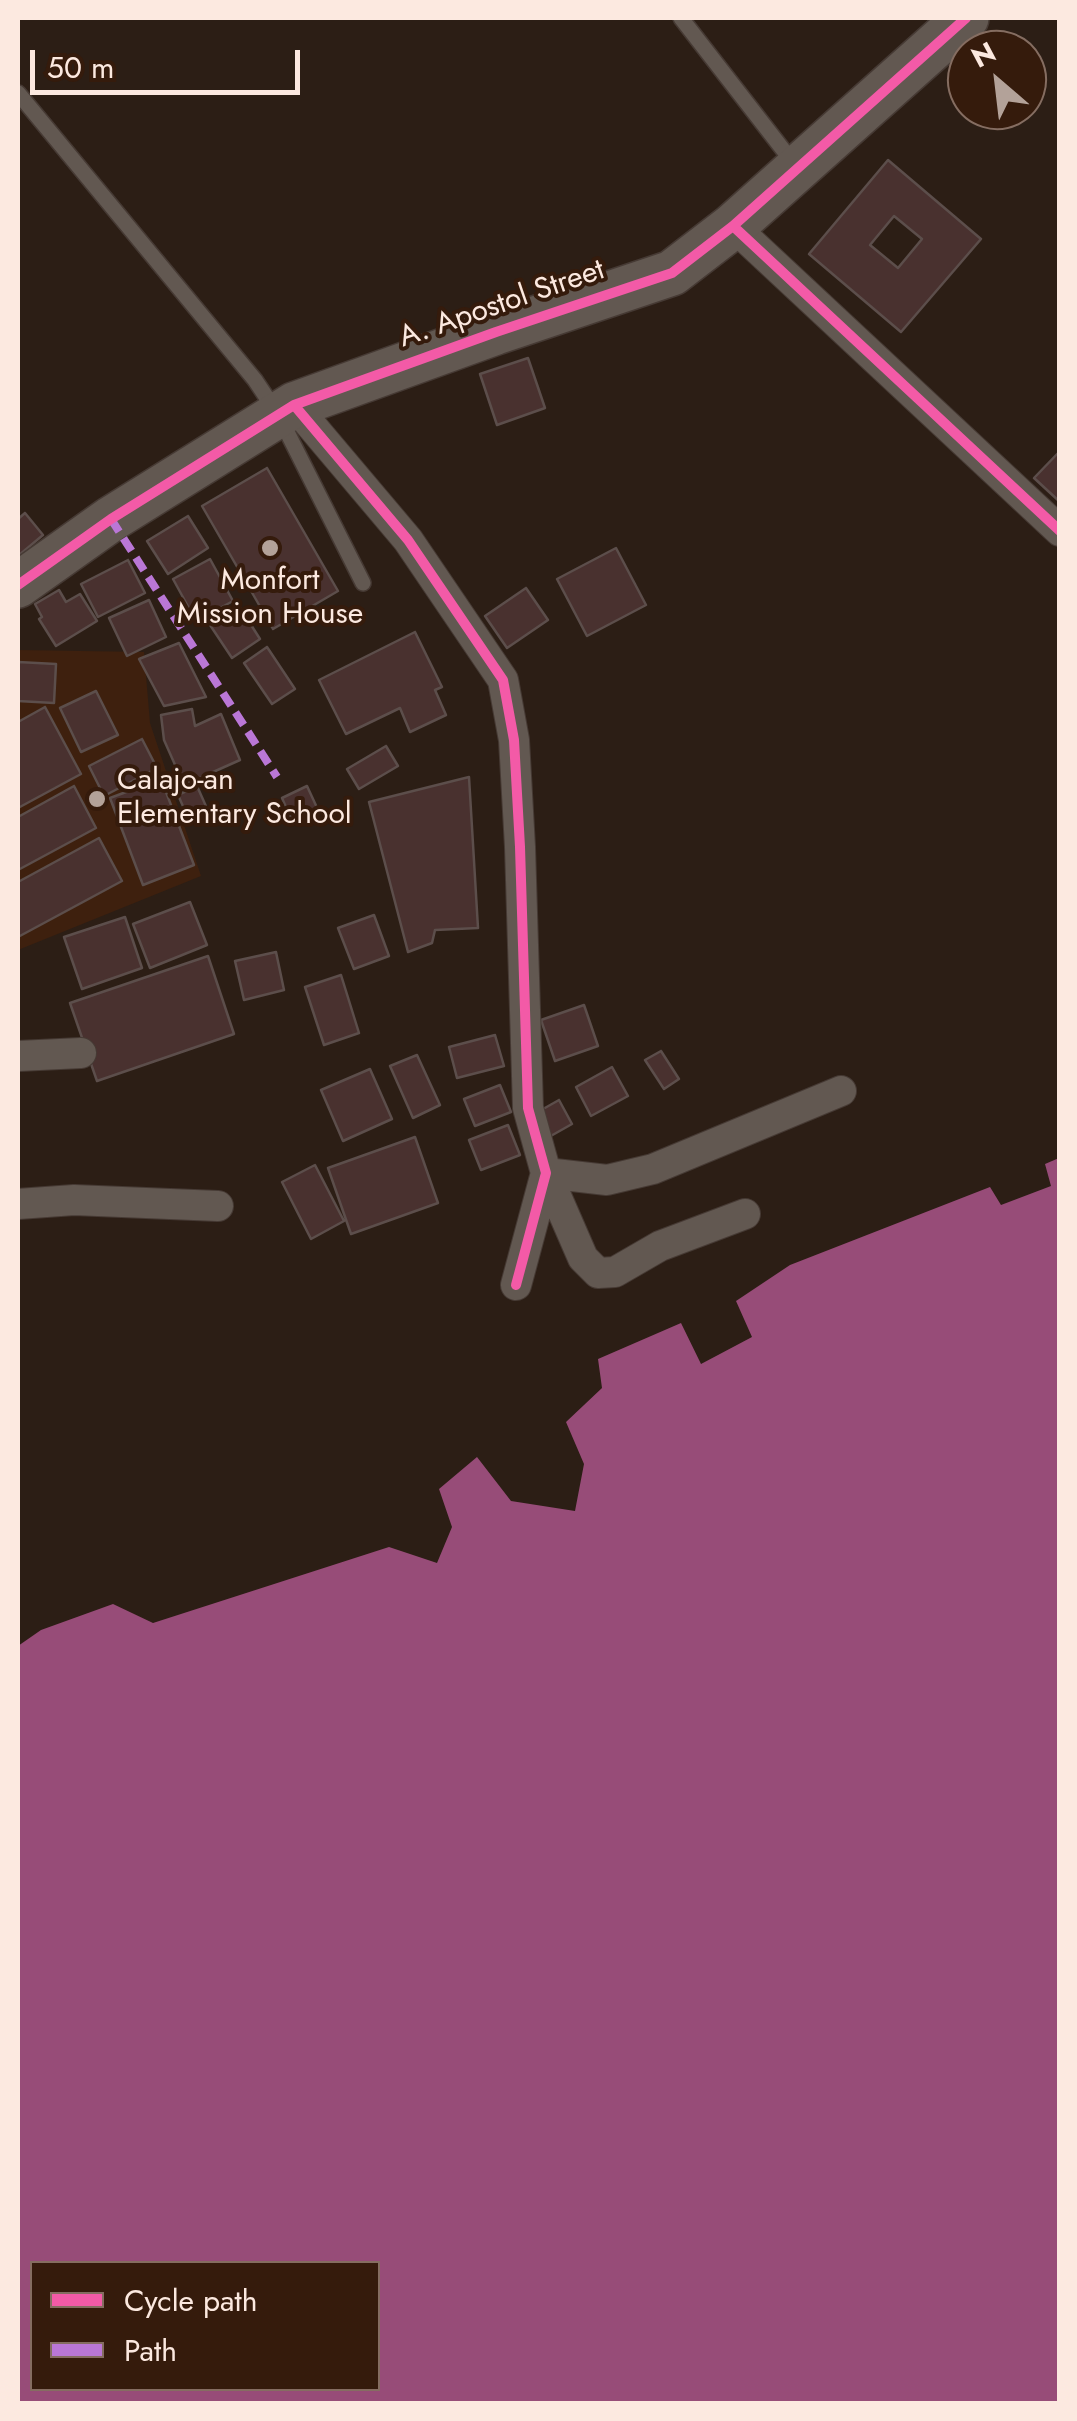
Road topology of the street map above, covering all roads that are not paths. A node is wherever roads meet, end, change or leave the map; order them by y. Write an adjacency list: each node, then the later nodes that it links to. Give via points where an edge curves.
1 (681, 18): 4 (lane)
2 (966, 18): 4 (street, A. Apostol Street)
3 (18, 93): 6 (lane, via 254,380)
4 (797, 168): 5 (street, A. Apostol Street)
5 (734, 226): 6 (street, A. Apostol Street, via 672,273); 7 (street)
6 (286, 410): 8 (street, A. Apostol Street); 9 (lane); 13 (street, via 408,540 503,680 514,740 528,1108)
7 (1060, 531)
8 (19, 582)
9 (363, 583)
10 (80, 1053): 11 (street)
11 (18, 1056)
12 (841, 1091): 13 (street, via 653,1169 607,1180)
13 (546, 1172): 16 (street, via 583,1258 598,1273 615,1272 660,1246); 17 (street)
14 (18, 1204): 15 (street)
15 (218, 1206)
16 (745, 1214)
17 (516, 1284)

